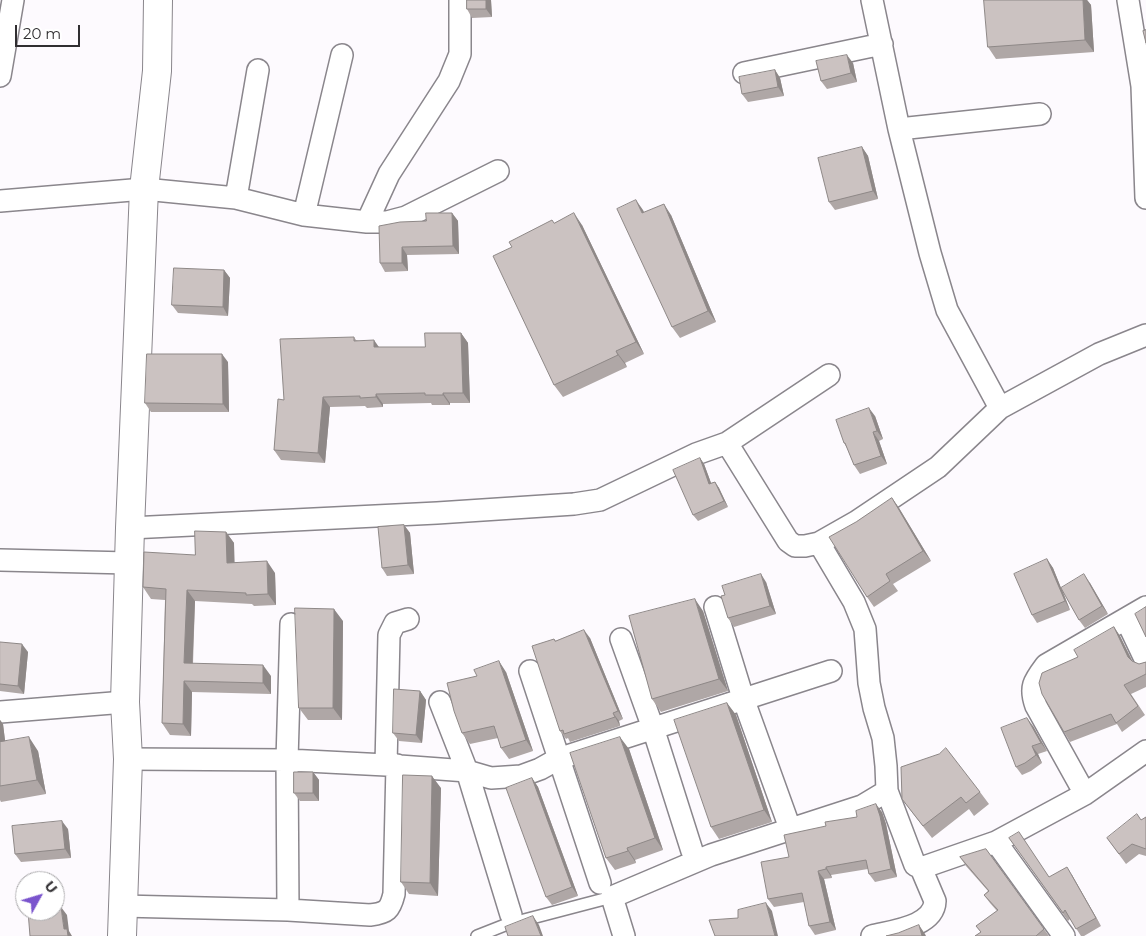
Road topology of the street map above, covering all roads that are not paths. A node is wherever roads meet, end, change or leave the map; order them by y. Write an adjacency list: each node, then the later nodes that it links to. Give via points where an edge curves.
1 (13, 0): 10 (street)
2 (158, 0): 14 (street, via 157,71)
3 (460, 0): 19 (street, via 460,54 457,63 449,81 389,174)
4 (872, 0): 6 (street)
5 (1128, 0): 16 (street, via 1142,86)
6 (882, 44): 9 (street); 12 (street)
7 (342, 55): 18 (street)
8 (258, 70): 15 (street)
9 (744, 73)
10 (0, 76)
11 (1040, 114): 12 (street)
12 (899, 129): 22 (street, via 947,310)
13 (498, 171): 19 (street, via 406,217 387,222)
14 (144, 189): 15 (street); 17 (street); 24 (street)
15 (236, 198): 18 (street)
16 (1146, 198)
17 (0, 201)
18 (304, 215): 19 (street)
19 (367, 222)
20 (1146, 335): 22 (street, via 1099,354)
21 (829, 375): 23 (street)
22 (1000, 408): 25 (street, via 938,467)
23 (727, 443): 24 (street, via 696,454 600,500 574,504); 25 (street, via 788,542 795,546)
24 (130, 528): 27 (street)
25 (819, 543): 48 (street, via 854,602 865,629 869,683 882,738)
26 (0, 560): 27 (street)
27 (130, 564): 38 (street)
28 (716, 607): 37 (street)
29 (1146, 607): 31 (street)
30 (408, 619): 46 (street, via 395,623 389,636)
31 (1126, 619): 34 (street); 49 (street, via 1046,665 1033,686 1036,706)
32 (291, 624): 45 (street)
33 (621, 639): 41 (street)
34 (1146, 661)
35 (530, 670): 44 (street)
36 (831, 671): 37 (street)
37 (743, 698): 41 (street); 50 (street)
38 (125, 702): 40 (street); 43 (street)
39 (440, 702): 47 (street)
40 (0, 712)
41 (653, 728): 44 (street); 52 (street)
42 (1146, 751): 49 (street)
43 (128, 759): 45 (street); 55 (street)
44 (558, 759): 47 (street, via 521,776 491,778); 54 (street)
45 (287, 760): 46 (street); 56 (street)
46 (392, 765): 47 (street); 56 (street, via 394,894 388,910 370,915)
47 (467, 771): 57 (street)
48 (887, 791): 53 (street, via 915,865); 54 (street, via 862,806)
49 (1085, 794): 51 (street)
50 (787, 820)
51 (996, 842): 53 (street); 62 (street)
52 (692, 851)
53 (921, 868): 61 (street, via 935,901 932,912 921,923)
54 (606, 890): 59 (lane); 60 (street)
55 (122, 906): 56 (street); 58 (street)
56 (288, 910)
57 (511, 915)
58 (122, 936)
59 (477, 936)
60 (624, 936)
61 (872, 936)
62 (1064, 936)

